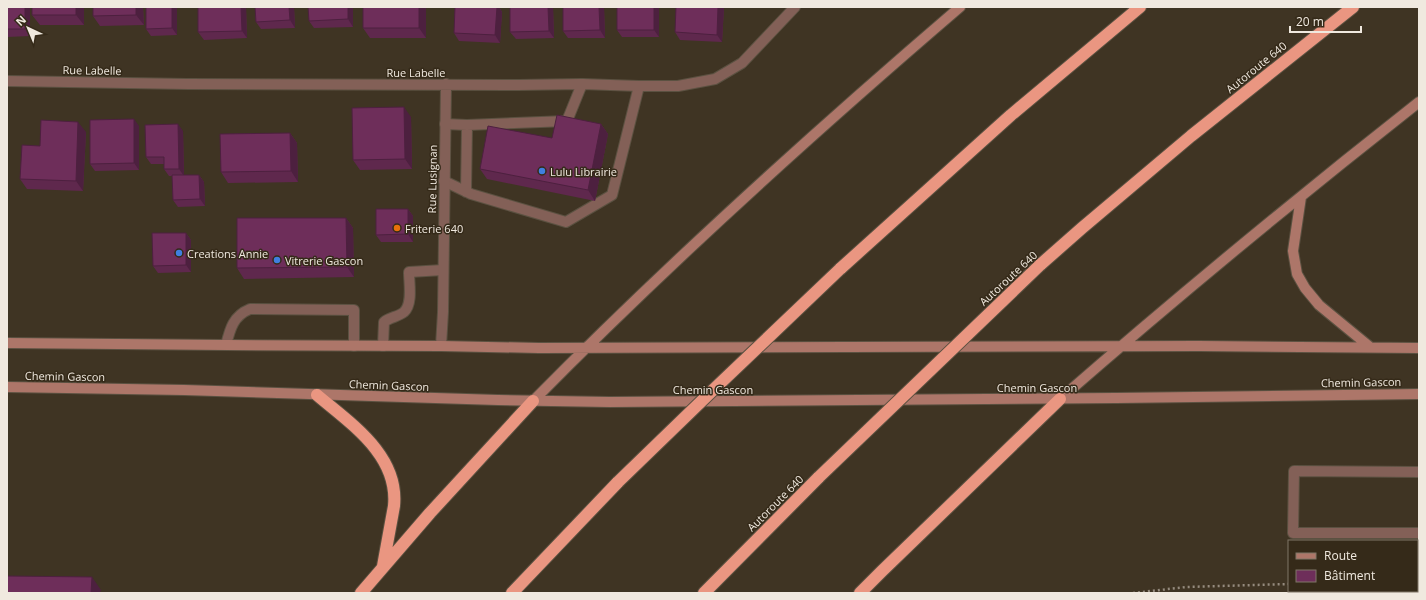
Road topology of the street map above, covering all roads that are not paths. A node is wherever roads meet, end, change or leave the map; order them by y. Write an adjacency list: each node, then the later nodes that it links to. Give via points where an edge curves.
1 (795, 7): 8 (street, Rue Labelle, via 742,63 715,79 678,86)
2 (960, 7): 21 (main road, via 743,198)
3 (1140, 7): 35 (highway, bridge, via 1011,115 840,269 618,482)
4 (1353, 7): 36 (highway, Autoroute 640, bridge, via 1191,136 1040,265 819,477)
5 (7, 81): 6 (street, Rue Labelle)
6 (446, 84): 7 (street, Rue Labelle); 10 (street, Rue Lusignan)
7 (582, 84): 8 (street, Rue Labelle); 11 (street, via 568,121)
8 (639, 86): 13 (street, via 612,195 566,222)
9 (1419, 102): 14 (main road)
10 (445, 124): 11 (street); 12 (street, Rue Lusignan)
11 (467, 124): 13 (street)
12 (444, 181): 13 (street); 15 (street, Rue Lusignan)
13 (466, 192)
14 (1301, 197): 22 (main road); 23 (main road, via 1293,251 1298,274 1305,288 1319,305)
15 (443, 270): 19 (street, via 409,272 407,307 399,315 384,322); 20 (street, Rue Lusignan)
16 (7, 343): 17 (main road)
17 (226, 346): 18 (main road); 18 (street, via 233,321 250,309 354,310)
18 (354, 346): 19 (main road)
19 (383, 346): 20 (main road)
20 (441, 346): 21 (main road)
21 (586, 347): 22 (main road); 29 (main road)
22 (1120, 347): 23 (main road); 28 (main road)
23 (1370, 347): 24 (main road)
24 (1419, 348)
25 (7, 387): 27 (main road, Chemin Gascon)
26 (1419, 394): 28 (main road, Chemin Gascon)
27 (317, 395): 29 (main road, Chemin Gascon); 33 (highway, via 373,446 384,459 392,478 395,497)
28 (1060, 399): 29 (main road, Chemin Gascon); 37 (highway)
29 (533, 401): 33 (highway)
30 (1419, 472): 32 (street, via 1294,471 1293,533)
31 (1419, 533): 32 (street)
32 (1368, 537)
33 (383, 567): 34 (highway)
34 (361, 593)
35 (512, 593)
36 (704, 593)
37 (860, 593)

